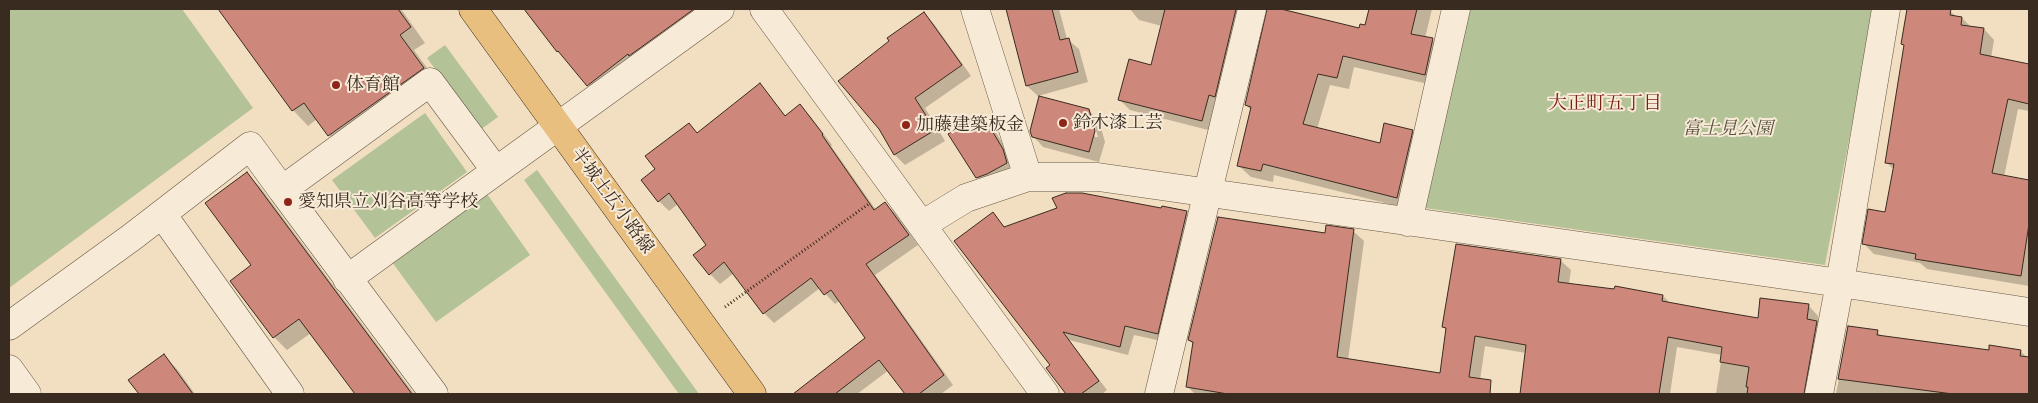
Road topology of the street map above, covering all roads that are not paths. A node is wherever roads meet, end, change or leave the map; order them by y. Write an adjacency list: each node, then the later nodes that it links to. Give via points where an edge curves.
1 (473, 9): 8 (main road, 半城土広小路線)
2 (720, 9): 8 (street)
3 (764, 9): 15 (street)
4 (975, 9): 10 (street)
5 (1252, 9): 12 (street)
6 (1456, 9): 14 (street)
7 (1886, 9): 17 (street)
8 (558, 127): 9 (street); 24 (main road, 半城土広小路線)
9 (496, 171): 11 (street, via 430,82); 16 (street)
10 (1028, 177): 12 (street, via 1098,178); 15 (street, via 966,198)
11 (282, 190): 13 (street, via 250,146); 16 (street)
12 (1206, 194): 14 (street); 26 (street)
13 (162, 214): 19 (street); 22 (street)
14 (1408, 222): 17 (street)
15 (922, 225): 25 (street)
16 (347, 279): 23 (street)
17 (1840, 283): 18 (street); 27 (street)
18 (2029, 312)
19 (9, 326)
20 (9, 369): 21 (street)
21 (27, 394)
22 (290, 394)
23 (434, 394)
24 (752, 394)
25 (1045, 394)
26 (1159, 394)
27 (1819, 394)

